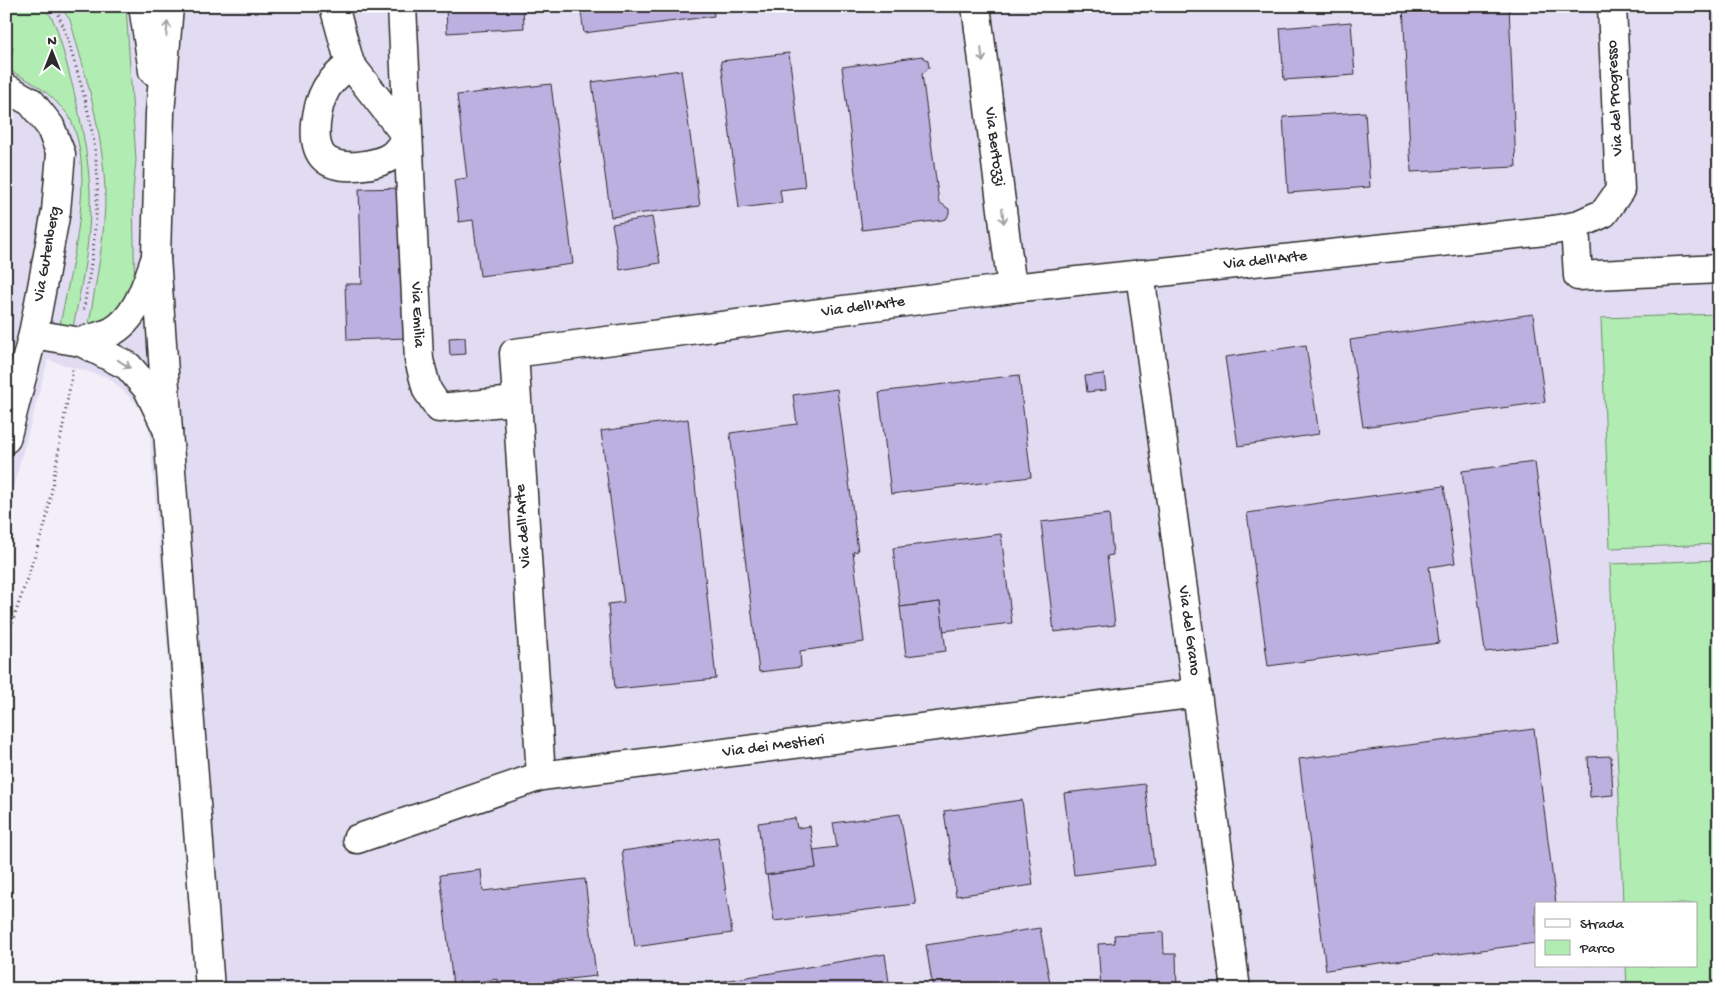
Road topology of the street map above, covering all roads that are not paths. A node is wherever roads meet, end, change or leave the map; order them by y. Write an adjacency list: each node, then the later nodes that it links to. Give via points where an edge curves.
1 (143, 6): 9 (street)
2 (169, 6): 9 (street, one-way to 2)
3 (334, 6): 7 (street)
4 (402, 6): 10 (street, Via Emilia)
5 (976, 6): 16 (street, Via Bertozzi, one-way to 16)
6 (1612, 6): 11 (street, Via del Progresso)
7 (350, 64): 10 (street); 10 (street, via 326,87 316,116 317,145 324,158 337,164 363,167 392,156)
8 (6, 88): 17 (street, Via Gutenberg, via 31,102 50,126 61,154 56,211)
9 (160, 113): 13 (street)
10 (408, 138): 19 (street, Via Emilia, via 419,360 427,390 439,408)
11 (1620, 190): 12 (street, Via dell'Arte, via 1604,212)
12 (1576, 226): 14 (street, via 1578,276); 15 (street, Via dell'Arte)
13 (156, 257): 18 (street, via 140,301 130,316 112,331); 20 (street)
14 (1719, 269)
15 (1140, 274): 16 (street, Via dell'Arte); 22 (street, Via del Grano)
16 (1012, 288): 19 (street, Via dell'Arte, via 514,353)
17 (33, 334): 18 (street); 21 (street, Via Gutenberg)
18 (81, 342): 20 (street, one-way to 20, via 128,366 148,389)
19 (516, 401): 23 (street, Via dell'Arte)
20 (168, 431): 25 (street)
21 (6, 439)
22 (1197, 692): 23 (street, Via dei Mestieri); 26 (street, Via del Grano)
23 (541, 776): 24 (street, Via dei Mestieri)
24 (357, 839)
25 (210, 989)
26 (1236, 989)

